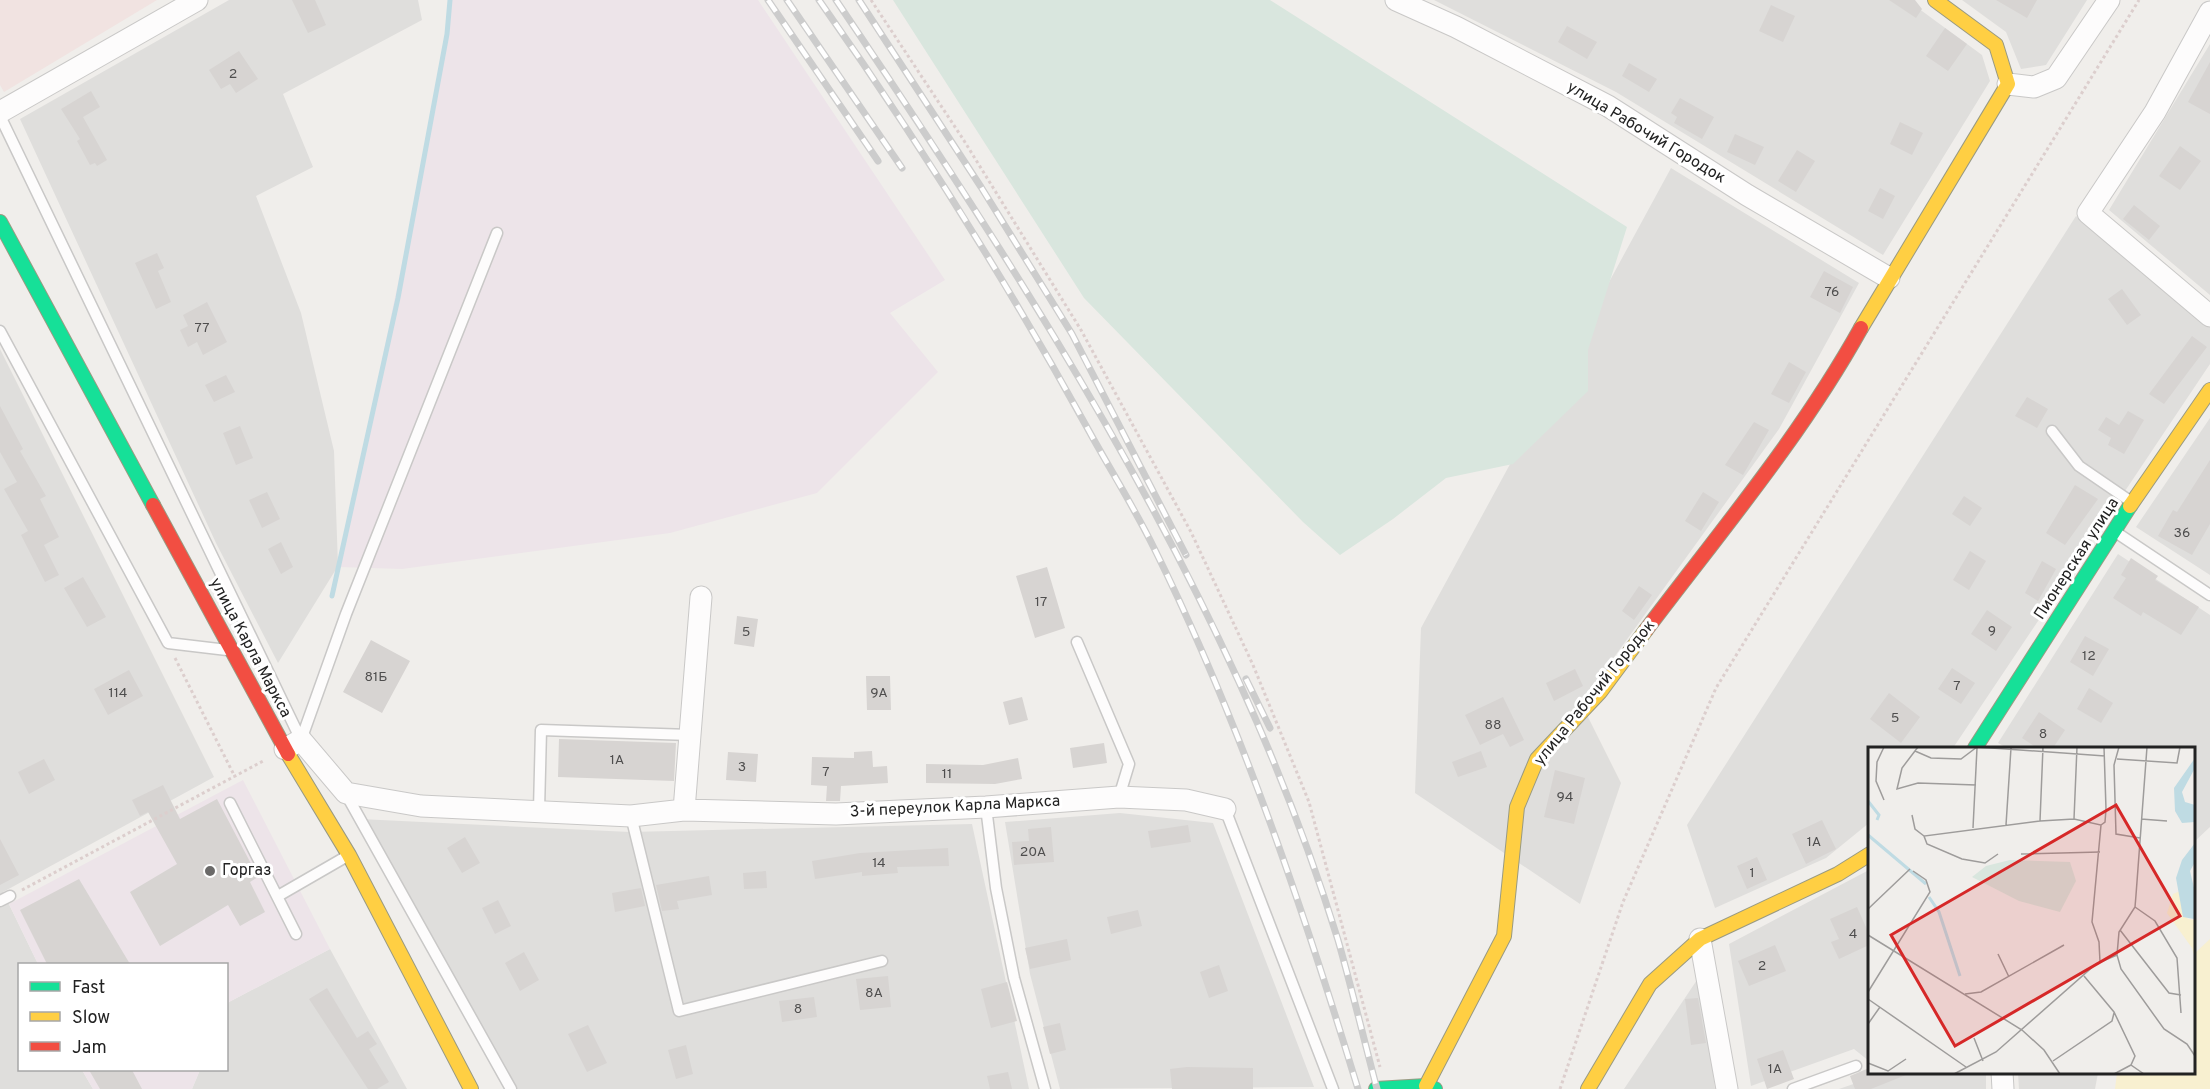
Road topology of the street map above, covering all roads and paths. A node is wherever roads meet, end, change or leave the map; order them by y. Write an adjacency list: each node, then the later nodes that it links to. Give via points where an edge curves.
1 (197, 0): 9 (street)
2 (871, 0): 44 (path, via 963,138 1081,330 1191,532 1253,665 1309,802)
3 (1396, 0): 12 (street, улица Рабочий Городок, via 1608,106 1747,195)
4 (1935, 0): 8 (street, via 1996,45)
5 (2109, 0): 8 (street, via 2056,78 2034,87)
6 (2139, 0): 50 (path, via 1716,688 1623,902)
7 (2210, 12): 13 (street, via 2155,112 2088,213)
8 (2008, 84): 12 (street, улица Рабочий Городок)
9 (0, 114): 25 (lane)
10 (0, 222): 23 (street, улица Карла Маркса)
11 (497, 233): 25 (lane)
12 (1889, 278): 45 (street, улица Рабочий Городок, via 1842,362 1775,459 1600,692 1537,759 1517,807 1503,936)
13 (2210, 316)
14 (0, 331): 22 (lane)
15 (2210, 390): 17 (street, Пионерская улица)
16 (2052, 431): 17 (lane, via 2079,466)
17 (2133, 503): 18 (street, Пионерская улица)
18 (2113, 531): 19 (lane); 26 (street, Пионерская улица)
19 (2210, 595)
20 (701, 597): 24 (street)
21 (1077, 642): 29 (lane, via 1129,764)
22 (168, 643): 23 (lane); 27 (path)
23 (232, 650): 25 (street, улица Карла Маркса)
24 (690, 735): 33 (lane, via 541,730); 34 (street)
25 (293, 744): 27 (path); 28 (street); 36 (street, улица Карла Маркса)
26 (1977, 747)
27 (235, 777): 39 (path)
28 (346, 794): 33 (street, 3-й переулок Карла Маркса, via 421,806); 47 (lane)
29 (1119, 796): 31 (street, 3-й переулок Карла Маркса); 32 (street, 3-й переулок Карла Маркса, via 1186,800)
30 (230, 803): 38 (lane)
31 (986, 807): 34 (street, 3-й переулок Карла Маркса, via 836,814); 48 (lane, via 996,888 1014,978)
32 (1225, 809): 49 (lane)
33 (539, 810): 35 (street, 3-й переулок Карла Маркса)
34 (684, 810): 35 (street, 3-й переулок Карла Маркса)
35 (631, 816): 42 (lane, via 679,1011)
36 (349, 855): 38 (lane); 46 (street, улица Карла Маркса)
37 (1868, 855): 41 (street, via 1838,874)
38 (278, 896): 40 (lane)
39 (5, 899)
40 (296, 934)
41 (1700, 939): 51 (street, via 1650,984); 52 (street)
42 (882, 961)
43 (1856, 1066): 53 (lane)
44 (1381, 1088): 45 (street)
45 (1431, 1088)
46 (471, 1089)
47 (511, 1089)
48 (1045, 1089)
49 (1332, 1089)
50 (1560, 1089)
51 (1588, 1089)
52 (1727, 1089)
53 (1793, 1089)

